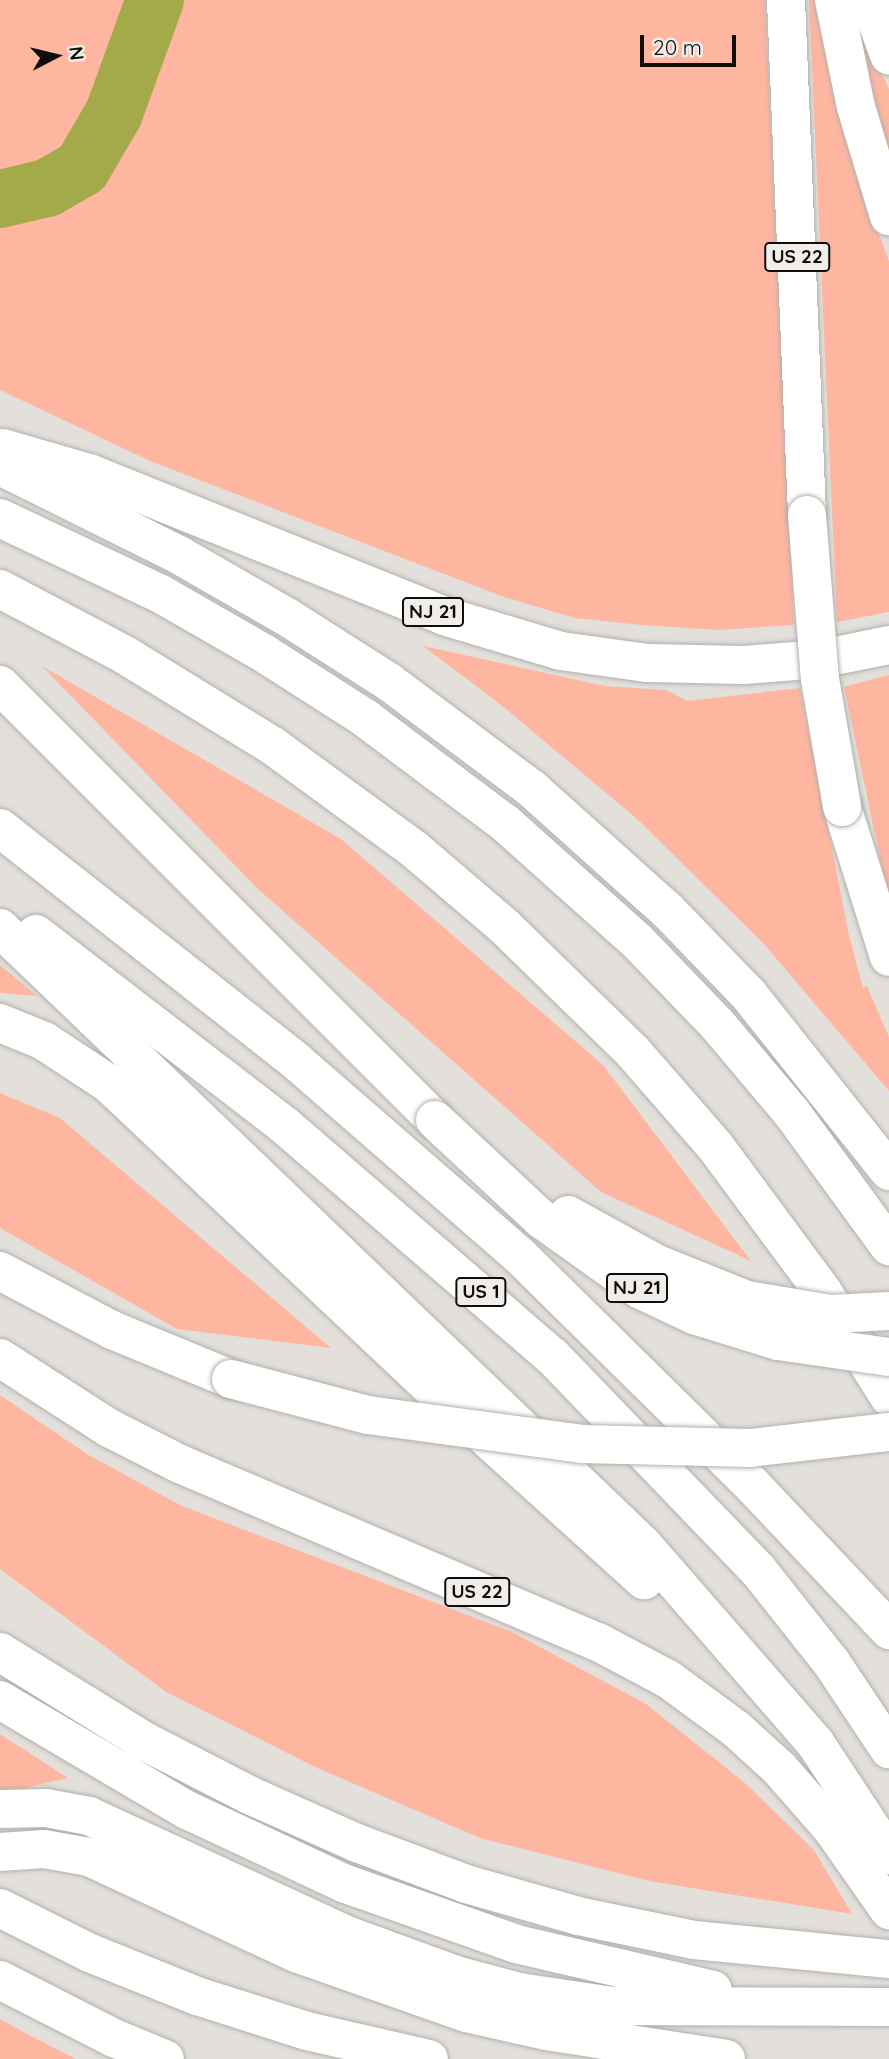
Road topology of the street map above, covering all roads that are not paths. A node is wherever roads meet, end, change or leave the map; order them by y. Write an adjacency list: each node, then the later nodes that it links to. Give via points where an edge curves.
1 (786, 0): 17 (highway, US 22, bridge, via 807,515 820,679 842,807)
2 (834, 0): 5 (highway, via 856,107)
3 (869, 0): 4 (highway)
4 (889, 55)
5 (889, 216)
6 (0, 447): 10 (highway, NJ 21, via 89,473 444,616 551,648 648,663 722,665 806,660)
7 (0, 466): 20 (highway, via 179,555 287,617 398,689 532,789 667,910 749,995)
8 (0, 518): 21 (highway, via 159,593 265,654 365,718 505,823 637,941 717,1024 792,1113)
9 (0, 589): 26 (highway, via 125,655 273,746 415,850 505,927 633,1052 715,1146 823,1292)
10 (889, 645)
11 (0, 685): 14 (highway)
12 (0, 710): 14 (highway, NJ 21)
13 (0, 828): 28 (highway, via 297,1062 519,1255 727,1460)
14 (180, 869): 19 (highway, NJ 21)
15 (0, 908): 32 (highway, US 1, via 294,1133 552,1356 758,1570 831,1662)
16 (0, 928): 31 (highway, via 614,1516)
17 (889, 957)
18 (0, 1023): 31 (highway, via 55,1047 108,1083 449,1404)
19 (435, 1120): 23 (highway, bridge, via 512,1178 587,1226 690,1278 747,1300 804,1312); 24 (highway, NJ 21, bridge, via 549,1226 639,1289 694,1315 778,1341)
20 (889, 1171)
21 (889, 1246)
22 (0, 1271): 27 (highway, bridge, via 112,1330 231,1379 368,1415 569,1443 750,1448)
23 (889, 1311)
24 (889, 1357)
25 (0, 1358): 37 (highway, US 22, via 99,1422 180,1464 598,1642 668,1679 736,1728 788,1778 851,1853)
26 (889, 1397)
27 (889, 1432)
28 (889, 1630)
29 (0, 1652): 38 (highway, via 197,1769 301,1820 410,1865 523,1901 636,1929 827,1956)
30 (0, 1700): 40 (highway, via 187,1810 303,1865 430,1916 560,1956 667,1981)
31 (784, 1704): 35 (highway, via 849,1790)
32 (889, 1749)
33 (0, 1809): 40 (highway, via 46,1808 100,1819 344,1934 456,1975 519,1992 613,2006)
34 (0, 1852): 44 (highway, via 44,1850 89,1857 296,1953 466,2012 546,2031)
35 (889, 1855)
36 (0, 1908): 43 (highway, via 143,1975 252,2015)
37 (889, 1910)
38 (889, 1959)
39 (0, 1979): 42 (highway)
40 (847, 2007): 41 (highway)
41 (889, 2007)
42 (165, 2059)
43 (429, 2059)
44 (726, 2059)

